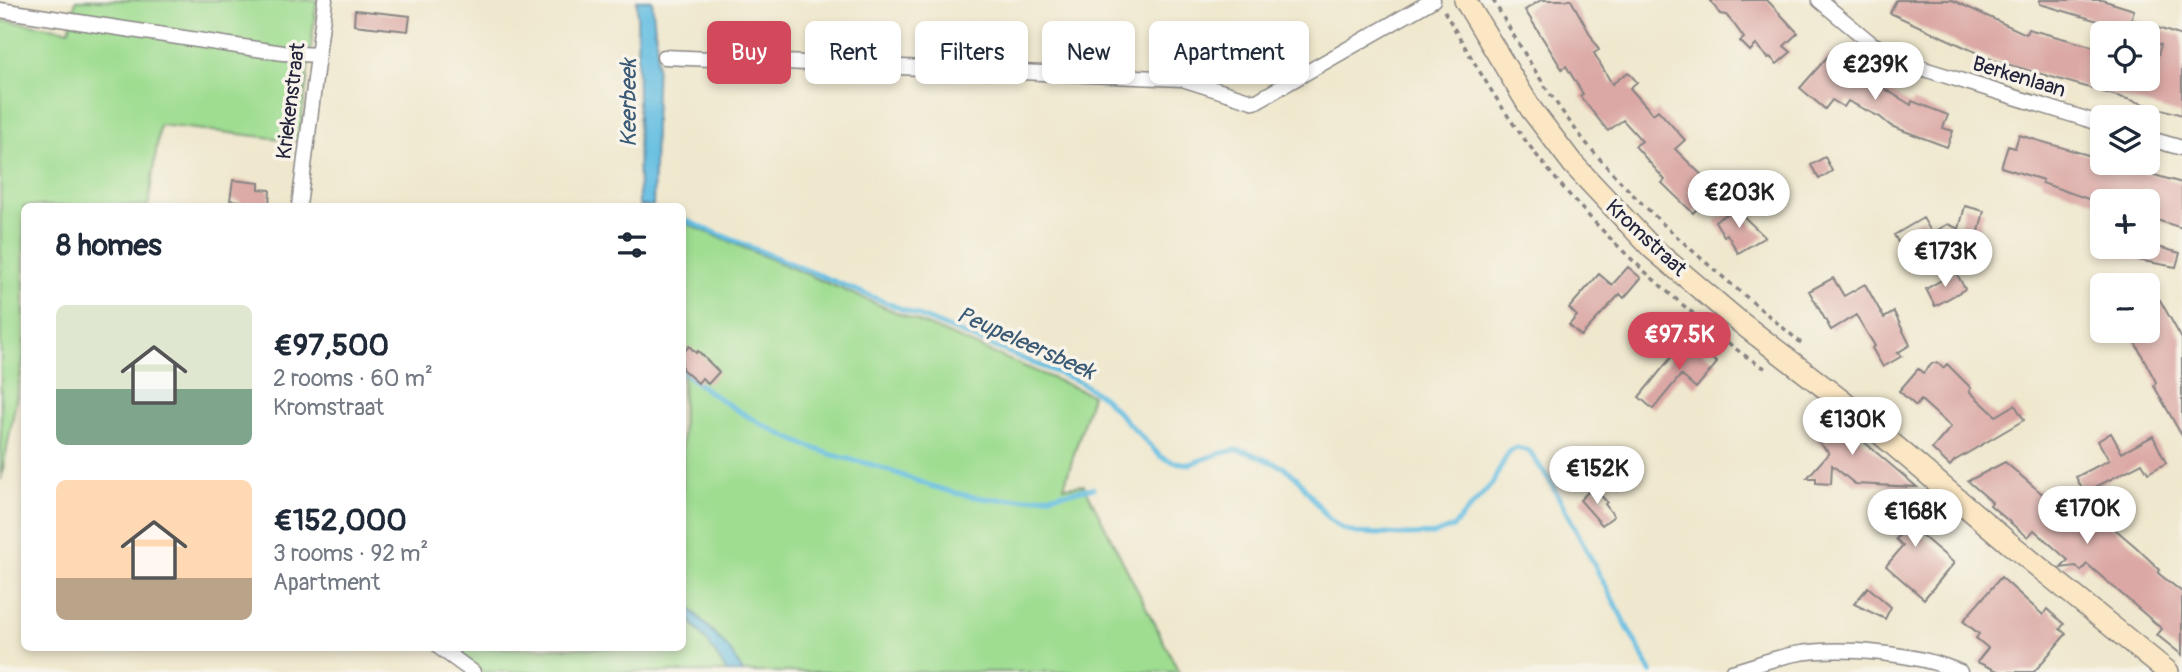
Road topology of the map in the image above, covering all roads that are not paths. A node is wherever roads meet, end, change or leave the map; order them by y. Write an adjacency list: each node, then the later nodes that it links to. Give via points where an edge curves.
1 (325, 0): 6 (street, Kriekenstraat)
2 (1433, 0): 7 (street, via 1255,102 1182,79)
3 (1465, 0): 16 (main road, Kromstraat, via 1531,109 1573,164 1652,247)
4 (1819, 0): 8 (street, Berkenlaan, via 1872,44 1927,70)
5 (0, 10): 6 (street)
6 (318, 55): 11 (street, Kriekenstraat)
7 (664, 57)
8 (2090, 120)
9 (2160, 142): 10 (street)
10 (2182, 148)
11 (299, 203)
12 (444, 651): 13 (street)
13 (473, 672)
14 (1732, 672): 15 (street, via 1822,650 1934,661)
15 (1960, 672)
16 (2168, 672)

